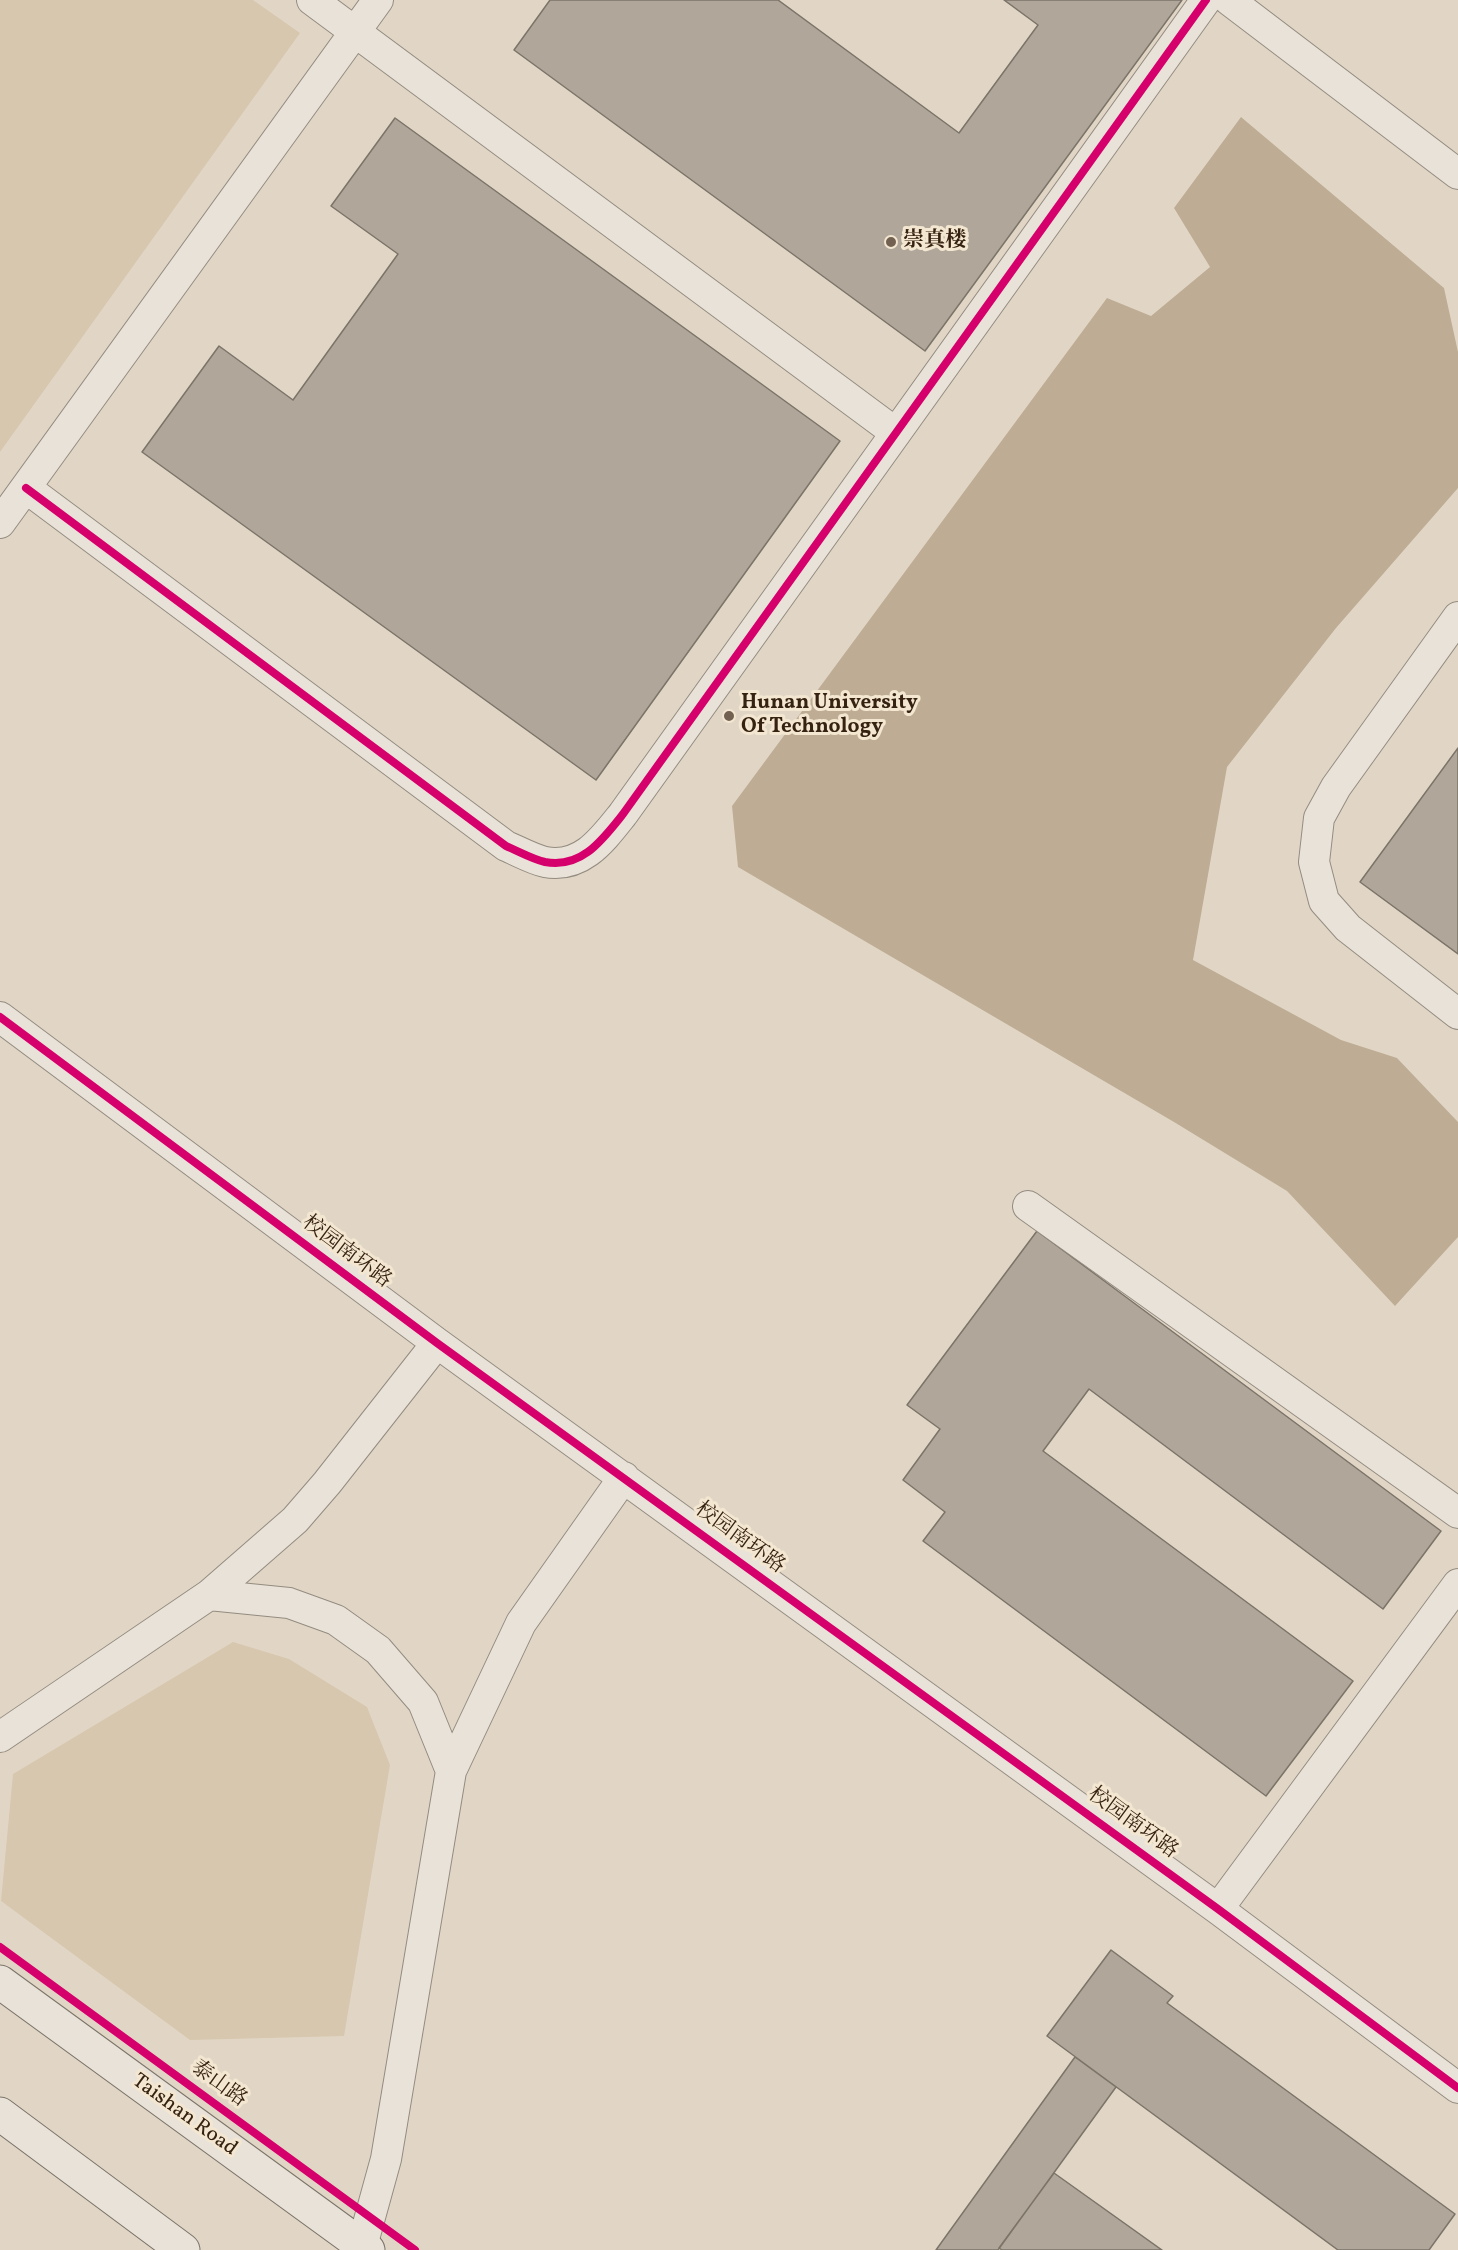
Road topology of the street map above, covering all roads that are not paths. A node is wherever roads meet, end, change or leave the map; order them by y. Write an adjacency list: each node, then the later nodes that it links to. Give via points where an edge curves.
1 (312, 0): 5 (street)
2 (378, 0): 5 (street)
3 (1206, 0): 7 (street)
4 (1229, 0): 6 (street)
5 (355, 32): 7 (street); 8 (street)
6 (1458, 174)
7 (896, 434): 8 (street, via 623,814 599,845 572,861 545,862 506,846)
8 (26, 488): 9 (street)
9 (0, 523)
10 (1458, 617): 11 (street, via 1336,787 1319,818 1314,862 1324,901 1348,928)
11 (1458, 1014)
12 (0, 1017): 14 (street, 校园南环路)
13 (1028, 1206): 16 (street)
14 (437, 1343): 15 (street, 校园南环路); 18 (street, via 296,1520)
15 (624, 1478): 20 (street, via 521,1623); 21 (street, 校园南环路)
16 (1458, 1513)
17 (1458, 1584): 21 (street)
18 (209, 1595): 19 (street); 20 (street, via 289,1603 336,1620 378,1650 423,1702)
19 (0, 1737)
20 (452, 1771): 25 (street, via 386,2160)
21 (1218, 1909): 23 (street, 校园南环路)
22 (0, 1982): 25 (main road, Taishan Road)
23 (1458, 2088)
24 (0, 2114): 26 (main road)
25 (365, 2248)
26 (183, 2250)

